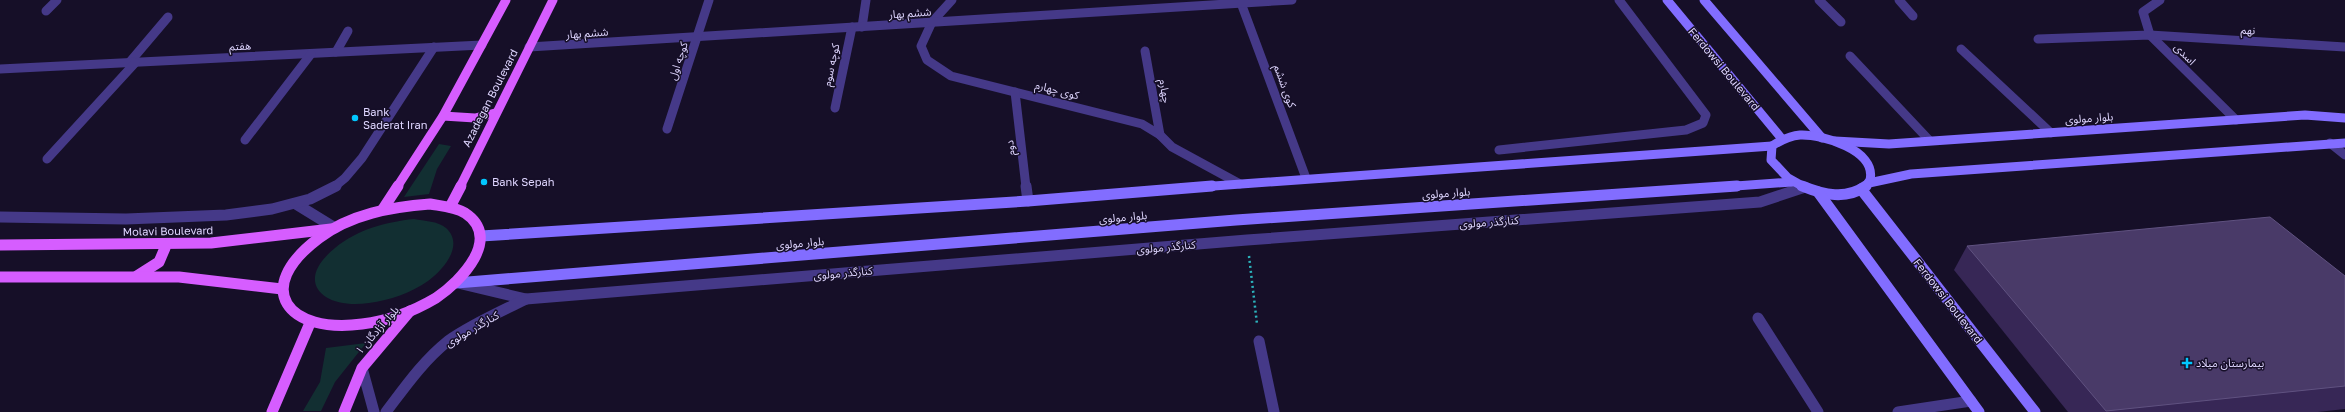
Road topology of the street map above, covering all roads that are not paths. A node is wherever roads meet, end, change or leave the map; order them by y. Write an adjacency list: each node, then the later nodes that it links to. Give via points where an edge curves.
1 (57, 0): 18 (street)
2 (506, 0): 29 (main road)
3 (553, 0): 31 (main road, Azadegan Boulevard)
4 (709, 0): 27 (street, کوچه اول)
5 (866, 0): 24 (street)
6 (952, 0): 21 (street, کوی چهارم)
7 (1122, 0): 17 (street)
8 (1292, 0): 15 (street, ششم بهار)
9 (1619, 0): 57 (street, via 1706,115 1703,123 1686,130)
10 (1667, 0): 50 (main road, Ferdowsi Boulevard)
11 (1704, 0): 49 (main road)
12 (1819, 0): 22 (street)
13 (1900, 0): 19 (street)
14 (2160, 0): 26 (street, اسدی, via 2143,12)
15 (1241, 3): 16 (street, ششم بهار); 60 (street, کوی ششم)
16 (1179, 4): 17 (street, ششم بهار)
17 (1123, 10): 21 (street, ششم بهار)
18 (46, 11)
19 (1913, 16)
20 (168, 17): 38 (street)
21 (932, 22): 24 (street, ششم بهار); 40 (street, کوی چهارم, via 921,46 927,60 951,76)
22 (1840, 22)
23 (852, 27): 24 (street, ششم بهار); 27 (street, ششم بهار); 41 (street, کوچه سوم)
24 (862, 27)
25 (348, 31): 35 (street)
26 (2150, 35): 28 (street, نهم); 32 (street, نهم); 45 (street, اسدی)
27 (697, 37): 31 (street, ششم بهار); 46 (street, کوچه اول)
28 (2038, 39)
29 (482, 45): 30 (street, هفتم); 43 (main road)
30 (434, 47): 35 (street, هفتم); 67 (street, via 362,158 339,184)
31 (529, 47): 42 (main road, Azadegan Boulevard)
32 (2345, 47)
33 (1961, 49): 47 (street)
34 (1145, 51): 48 (street, چهارم)
35 (336, 52): 36 (street, هفتم)
36 (311, 54): 38 (street, هفتم); 51 (street)
37 (1850, 56): 52 (street)
38 (132, 63): 39 (street, هفتم); 59 (street)
39 (0, 70)
40 (1015, 92): 48 (street, کوی چهارم, via 1142,124); 66 (street, دوم)
41 (835, 108)
42 (495, 113): 43 (main road, via 475,118); 68 (main road, Azadegan Boulevard)
43 (443, 116): 69 (main road)
44 (2345, 118): 45 (main road, بلوار مولوی, via 2305,115)
45 (2236, 120): 47 (main road, بلوار مولوی)
46 (667, 129)
47 (2051, 133): 52 (main road, بلوار مولوی)
48 (1160, 135): 62 (street, کوی چهارم, via 1172,147)
49 (1822, 138): 50 (main road, via 1800,135); 53 (main road)
50 (1782, 139): 56 (main road)
51 (245, 140)
52 (1929, 140): 53 (main road, بلوار مولوی, via 1889,144)
53 (1835, 141): 63 (main road, via 1865,161 1871,176)
54 (2330, 143): 55 (main road); 58 (street); 63 (main road, via 1911,174)
55 (2345, 143)
56 (1772, 146): 60 (main road); 61 (main road, via 1770,152 1775,167)
57 (1499, 150)
58 (2345, 154)
59 (47, 159)
60 (1306, 178): 62 (main road)
61 (1792, 182): 64 (main road); 77 (main road, بلوار مولوی, via 1251,219)
62 (1240, 184): 66 (main road)
63 (1865, 186): 65 (main road, via 1842,194); 94 (main road, Ferdowsi Boulevard)
64 (1805, 187): 65 (main road); 79 (street, کنارگذر مولوی, via 1760,202 1247,240)
65 (1818, 192): 85 (main road)
66 (1028, 201): 72 (main road)
67 (296, 204): 70 (street, via 231,215 151,218); 71 (street)
68 (450, 207): 69 (main road, via 430,204 407,205); 72 (main road, via 466,214 476,224)
69 (383, 210): 71 (main road)
70 (0, 217)
71 (335, 228): 73 (main road, Molavi Boulevard, via 211,243); 78 (main road, via 318,239 292,264)
72 (481, 236): 77 (main road, via 479,251 470,267)
73 (162, 244): 74 (main road, Molavi Boulevard); 76 (main road, via 165,248 161,260 150,270)
74 (0, 245)
75 (0, 277): 76 (main road)
76 (133, 278): 78 (main road, via 179,277)
77 (456, 283): 79 (street, کنارگذر مولوی); 80 (main road, via 435,298)
78 (282, 289): 82 (main road, via 284,303 294,315)
79 (526, 299): 89 (street, کنارگذر مولوی, via 440,348 407,383)
80 (411, 310): 82 (main road, via 357,326); 84 (main road, بلوار آزادگان ۱)
81 (1758, 318): 91 (street)
82 (310, 323): 86 (main road)
83 (1259, 341): 90 (street)
84 (362, 368): 87 (main road, بلوار آزادگان ۱); 88 (street)
85 (1971, 402): 92 (street); 93 (main road)
86 (272, 412)
87 (344, 412)
88 (374, 412)
89 (386, 412)
90 (1274, 412)
91 (1818, 412)
92 (1898, 412)
93 (1979, 412)
94 (2035, 412)

